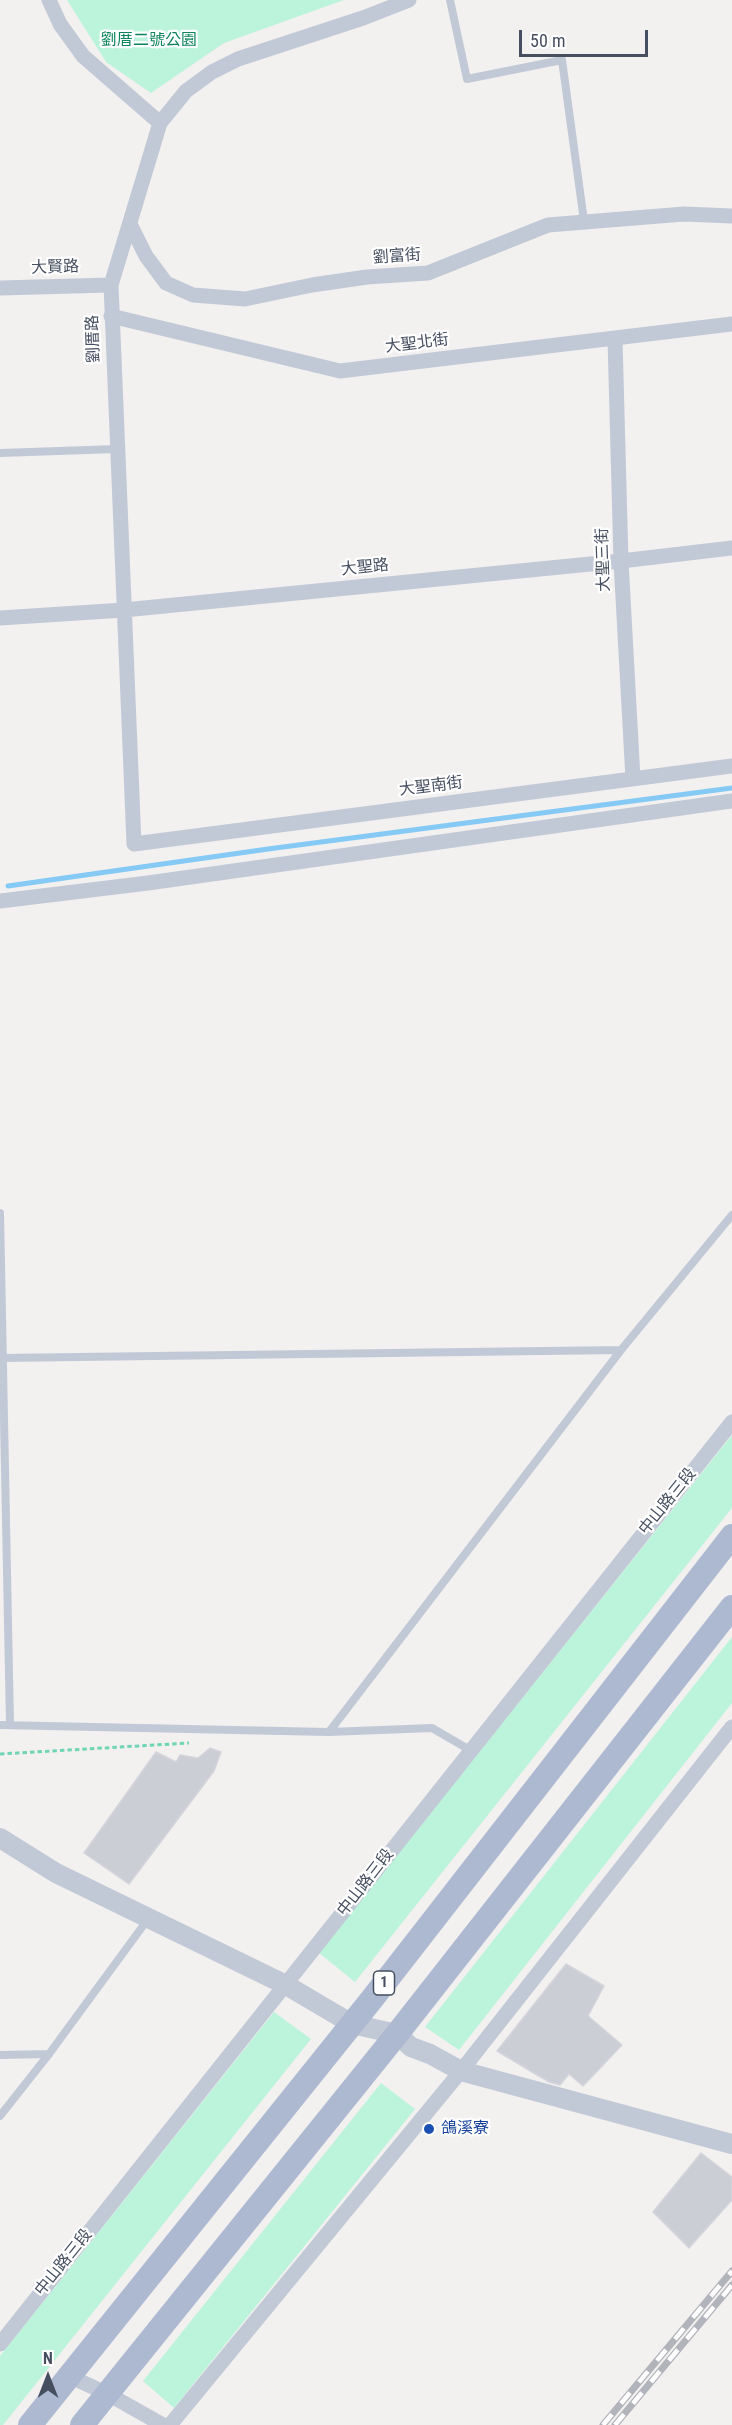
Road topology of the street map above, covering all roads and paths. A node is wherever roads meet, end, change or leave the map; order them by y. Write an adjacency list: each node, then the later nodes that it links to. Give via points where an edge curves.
1 (50, 0): 4 (street, via 60,24 83,56)
2 (409, 0): 4 (street, 劉厝路, via 238,59 186,91)
3 (450, 0): 6 (lane, via 467,79 562,60)
4 (160, 123): 7 (street, 劉厝路)
5 (732, 216): 6 (street, 劉富街, via 684,214)
6 (584, 221): 7 (street, 劉富街, via 548,225 428,273 367,277 245,299 193,295 166,283 146,256)
7 (130, 224): 8 (street, 劉厝路)
8 (111, 285): 9 (street, 大賢路); 10 (street, 劉厝路)
9 (0, 288)
10 (111, 316): 12 (street, 大聖北街, via 340,371); 13 (street, 劉厝路)
11 (732, 324): 12 (street, 大聖北街)
12 (615, 339): 16 (street, 大聖三街)
13 (117, 449): 14 (lane); 17 (street, 劉厝路)
14 (0, 453)
15 (732, 548): 16 (street, 大聖路)
16 (621, 561): 17 (street, 大聖路); 20 (street, 大聖三街)
17 (124, 610): 18 (street, 大聖路); 22 (street, 劉厝路)
18 (0, 618)
19 (732, 766): 20 (street, 大聖南街)
20 (633, 779): 22 (street, 大聖南街)
21 (732, 801): 23 (street)
22 (134, 844)
23 (0, 901)
24 (0, 1213): 27 (lane)
25 (732, 1215): 26 (lane)
26 (621, 1350): 27 (lane); 34 (lane)
27 (2, 1358): 32 (lane)
28 (732, 1422): 36 (street, 中山路三段)
29 (732, 1536): 41 (main road, 1)
30 (732, 1607): 42 (main road)
31 (0, 1725): 32 (lane)
32 (10, 1725): 34 (lane)
33 (732, 1727): 45 (street)
34 (329, 1732): 36 (lane, via 432,1728)
35 (194, 1743): 37 (path)
36 (470, 1750): 40 (street, 中山路三段)
37 (0, 1754)
38 (0, 1838): 39 (street, via 56,1873)
39 (148, 1918): 40 (street); 43 (lane)
40 (286, 1985): 41 (street); 48 (street, 中山路三段)
41 (352, 2024): 42 (street); 49 (main road, 1)
42 (397, 2034): 45 (street, via 411,2047); 50 (main road)
43 (49, 2054): 44 (lane); 46 (lane)
44 (0, 2055)
45 (461, 2071): 47 (street); 54 (street)
46 (0, 2116)
47 (732, 2144)
48 (0, 2344)
49 (71, 2377): 50 (street); 51 (main road, 1)
50 (108, 2394): 52 (main road); 53 (street)
51 (30, 2425)
52 (82, 2425)
53 (163, 2425)
54 (170, 2425)

